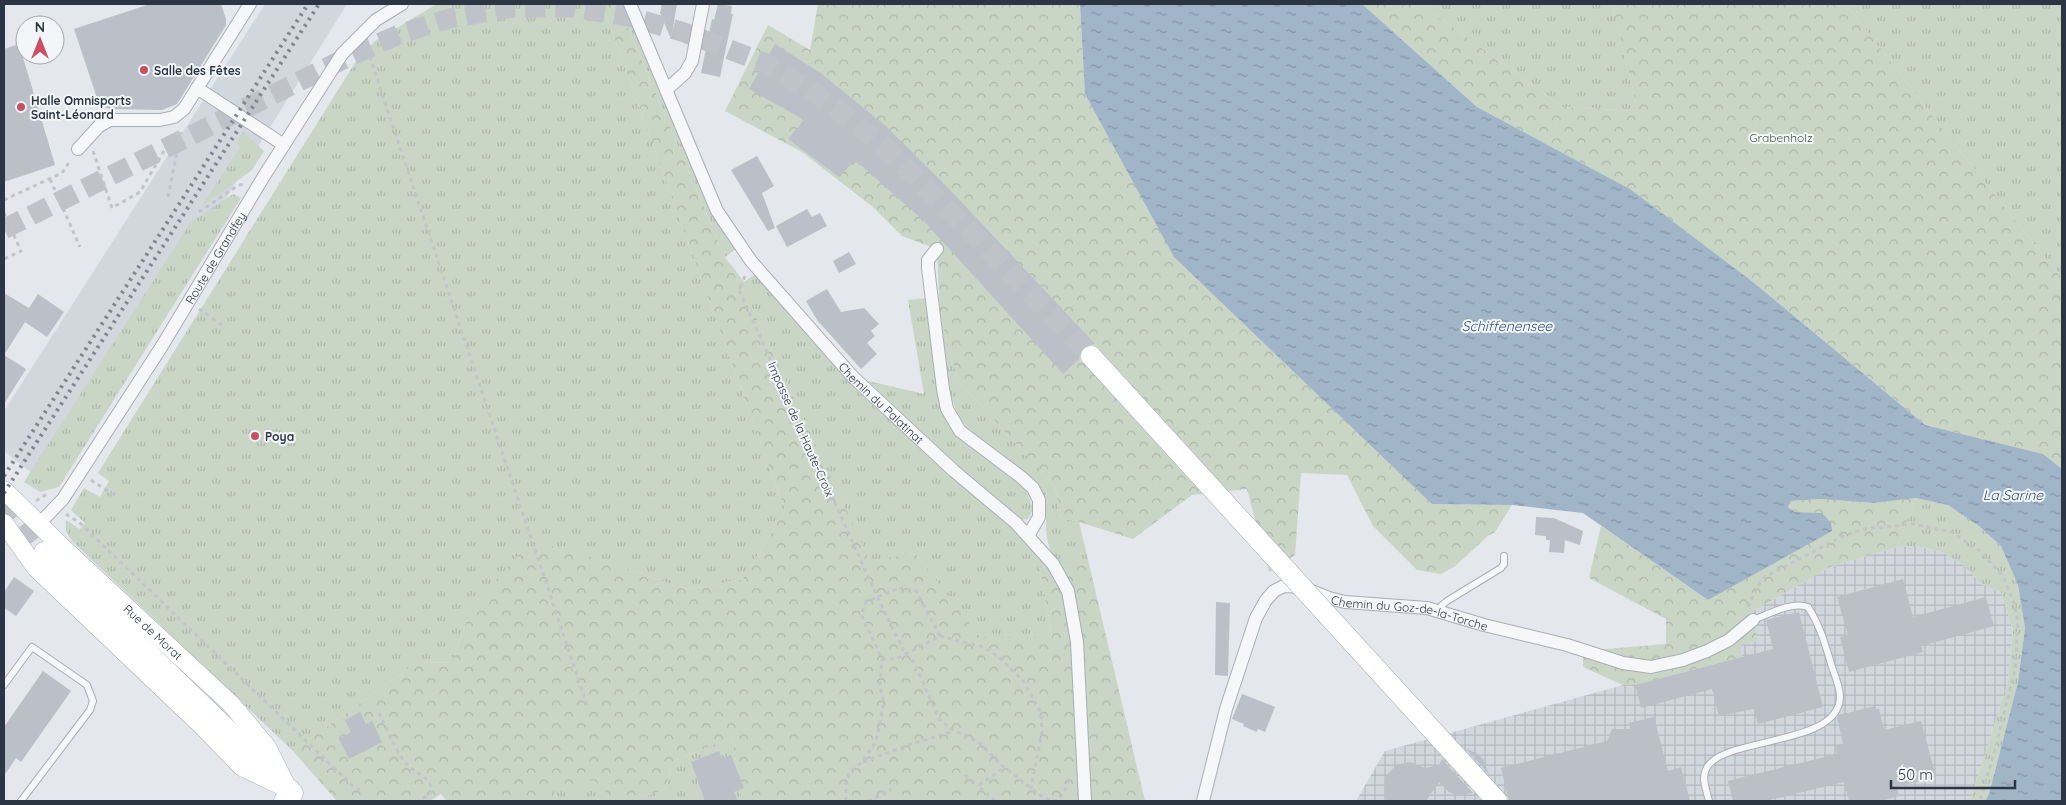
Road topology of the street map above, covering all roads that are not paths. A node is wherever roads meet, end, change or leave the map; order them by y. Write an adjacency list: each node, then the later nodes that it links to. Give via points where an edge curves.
1 (250, 4): 5 (street)
2 (402, 4): 7 (street, Route de Grandfey, via 376,20 342,54)
3 (630, 4): 6 (street, Chemin du Palatinat)
4 (703, 4): 6 (street, via 692,60 686,73)
5 (197, 88): 7 (street); 8 (street, via 184,109 174,116 160,120 110,120 99,126)
6 (666, 90): 14 (street, Chemin du Palatinat, via 717,211 751,261 853,377)
7 (284, 145): 13 (street, Route de Grandfey, via 162,346 80,473)
8 (78, 149)
9 (937, 249): 14 (street, via 928,260 928,268 948,409 960,431 1033,488 1039,500 1038,518)
10 (1091, 356): 24 (main road, bridge)
11 (4, 490): 13 (main road, Rue de Morat)
12 (4, 523): 20 (main road, via 36,568 242,767)
13 (39, 524): 20 (main road, Rue de Morat, via 231,704 267,747)
14 (1028, 536): 22 (street, Chemin du Palatinat, via 1053,564 1068,590 1077,642)
15 (44, 552): 20 (main road)
16 (1504, 556): 17 (lane, via 1501,568 1447,601)
17 (1439, 611): 18 (street, Chemin du Goz-de-la-Torche, via 1623,663 1650,667 1708,651 1729,640); 23 (street, Chemin du Goz-de-la-Torche, via 1415,605 1345,602 1302,587 1284,586 1274,591 1256,618 1226,709)
18 (1750, 615): 25 (lane, via 1793,606 1808,607 1826,644 1840,698 1835,710 1813,729 1714,758 1705,770)
19 (4, 684): 21 (lane, via 32,647 87,685 94,701)
20 (291, 796)
21 (21, 801)
22 (1085, 801)
23 (1203, 801)
24 (1498, 801)
25 (1709, 801)

